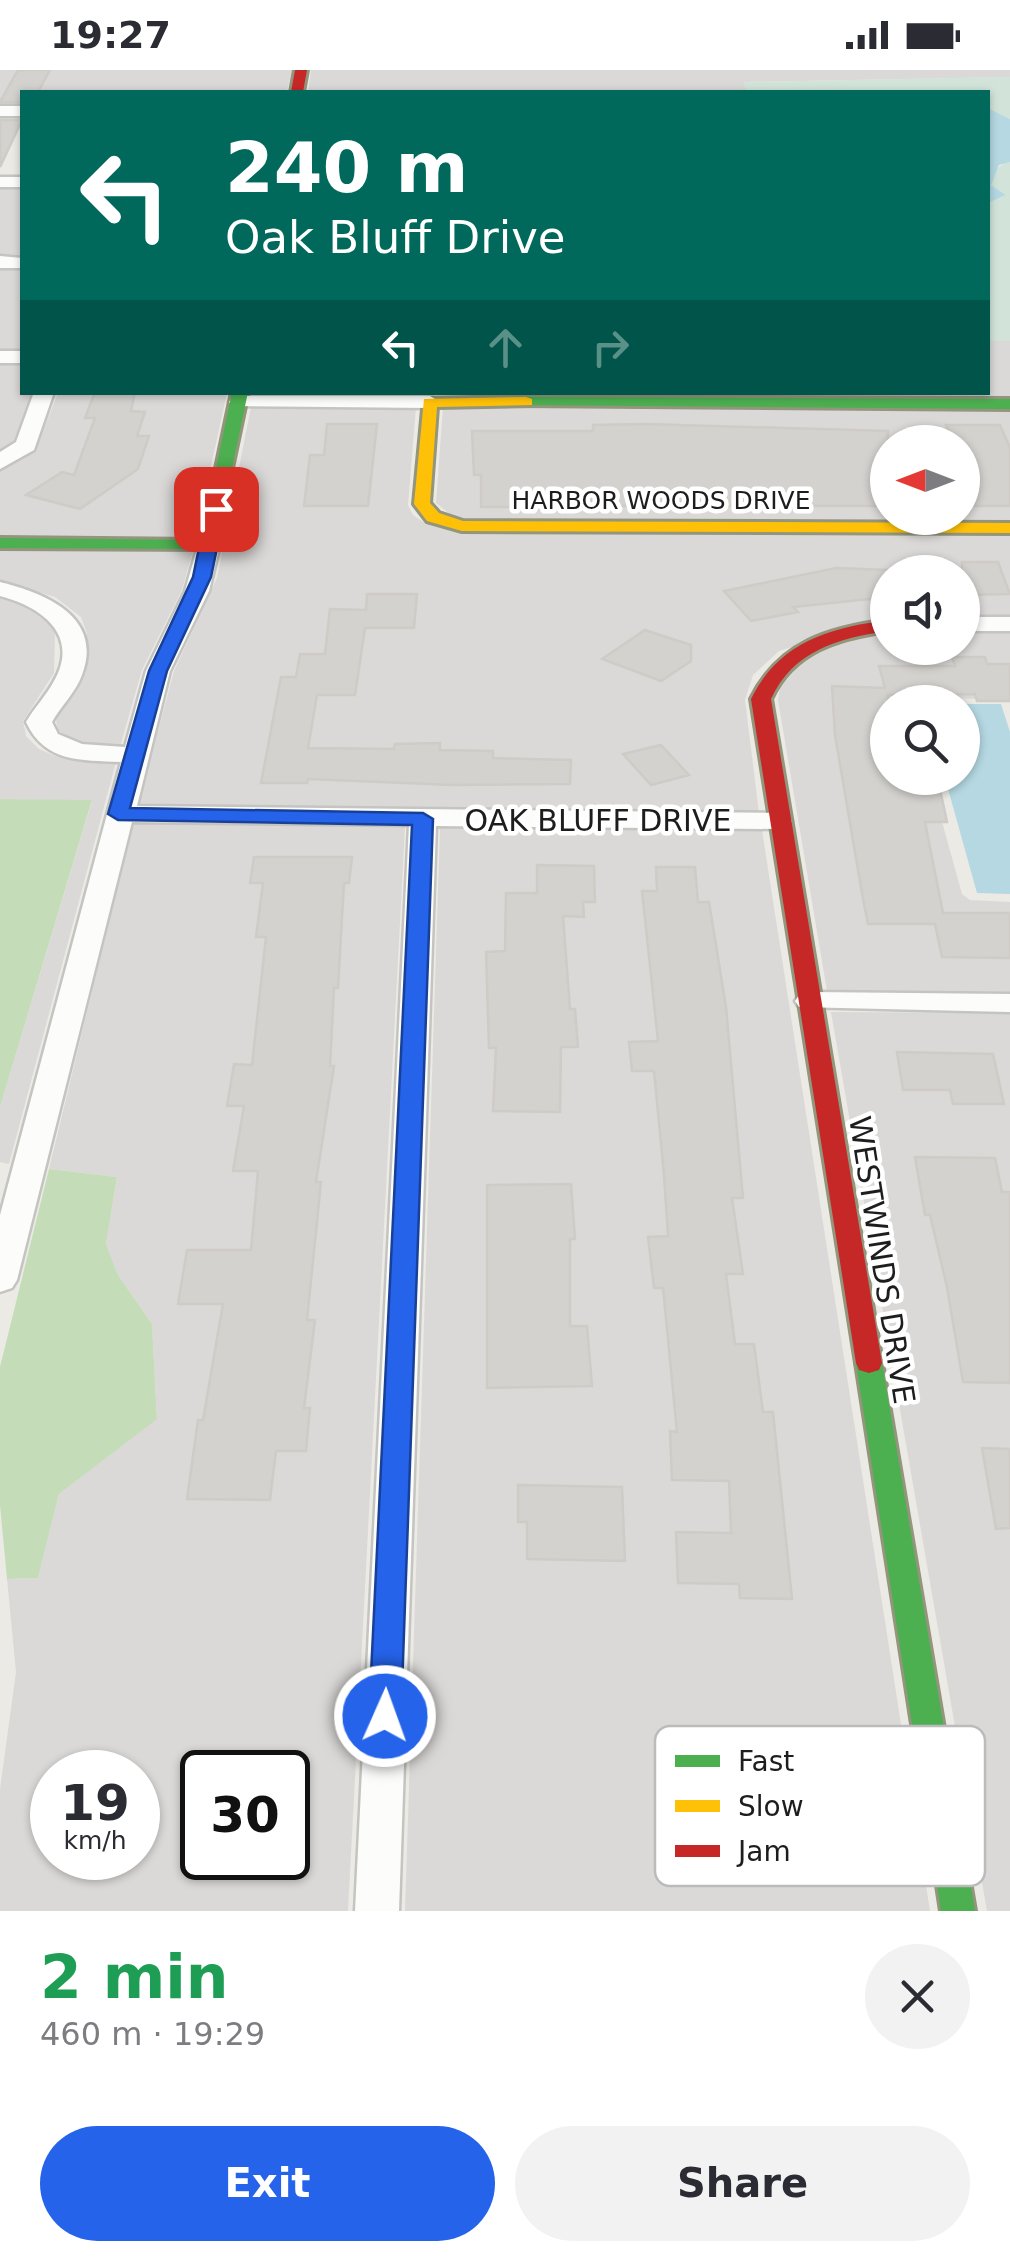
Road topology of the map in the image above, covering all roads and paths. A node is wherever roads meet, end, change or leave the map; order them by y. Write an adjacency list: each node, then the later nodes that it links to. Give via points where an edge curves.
1 (43, 395): 5 (street, via 26,444)
2 (240, 397): 3 (street); 8 (street)
3 (430, 402): 4 (street); 6 (street, HARBOR WOODS DRIVE, via 422,504 448,524)
4 (1010, 404)
5 (0, 462)
6 (1010, 528)
7 (0, 543): 8 (street)
8 (208, 545): 13 (street, via 196,591 158,671)
9 (0, 588): 13 (street, via 44,602 70,630 70,674 39,722 47,739 78,752)
10 (980, 624): 11 (street)
11 (1010, 624)
12 (870, 629): 16 (street, WESTWINDS DRIVE, via 814,643 784,661 763,687)
13 (135, 755): 14 (street)
14 (118, 814): 15 (street, OAK BLUFF DRIVE); 19 (street)
15 (423, 819): 16 (street, OAK BLUFF DRIVE); 22 (street)
16 (778, 821): 17 (street, WESTWINDS DRIVE)
17 (810, 1001): 18 (street); 20 (street, WESTWINDS DRIVE)
18 (1010, 1003)
19 (0, 1280)
20 (928, 1726)
21 (954, 1886): 23 (street, WESTWINDS DRIVE)
22 (377, 1911)
23 (958, 1911)

